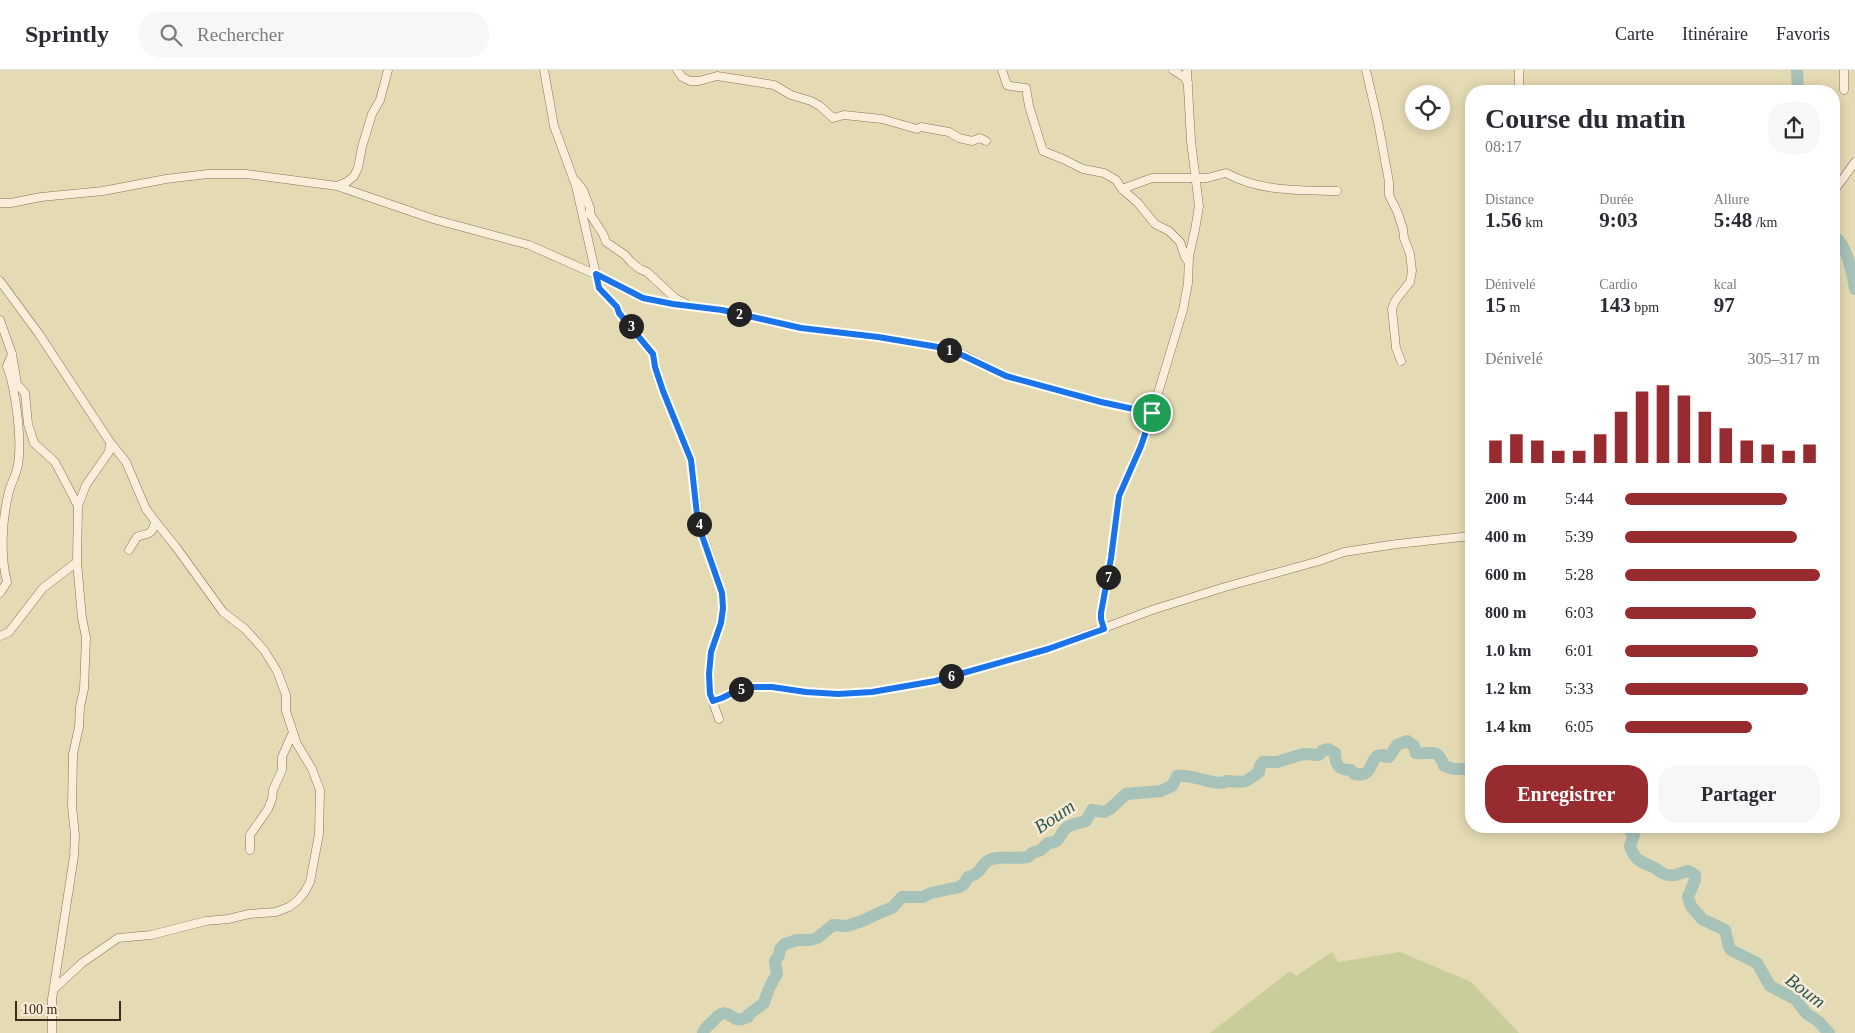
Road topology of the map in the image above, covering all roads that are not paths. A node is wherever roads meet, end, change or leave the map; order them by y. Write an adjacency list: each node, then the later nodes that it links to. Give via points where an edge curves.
1 (388, 70): 16 (street, via 358,168)
2 (544, 70): 17 (street, via 554,126)
3 (677, 70): 13 (street, via 690,80 717,76 774,85 790,96 820,106 833,118 844,115 882,119 917,129 921,126 949,132 959,138)
4 (1002, 70): 20 (street, via 1007,85 1026,88 1043,152 1063,158 1083,170 1104,173 1119,182)
5 (1173, 70): 10 (street)
6 (1187, 70): 10 (street)
7 (1366, 70): 30 (street, via 1389,195 1404,229 1410,254 1410,282 1392,309 1396,348)
8 (1519, 70): 11 (street)
9 (1844, 70): 12 (street)
10 (1188, 83): 15 (street)
11 (1519, 85)
12 (1844, 90)
13 (986, 141)
14 (1855, 162): 18 (street)
15 (1195, 177): 20 (street, via 1152,178); 21 (street, via 1207,178 1226,173 1258,185); 24 (street, via 1199,206)
16 (349, 180): 19 (street); 22 (street)
17 (574, 180): 25 (street); 27 (street, via 583,190 590,214 606,242 647,272 675,298)
18 (1840, 184)
19 (337, 186): 22 (street); 23 (street, via 246,174 208,174)
20 (1122, 189): 24 (street, via 1155,224 1180,242)
21 (1337, 191)
22 (356, 193): 25 (street, via 433,219 529,245)
23 (0, 203)
24 (1189, 261): 31 (street, via 1183,310)
25 (596, 274): 27 (street, via 643,298); 41 (street, via 599,288 653,354 663,391 691,460 698,524 722,593 721,623 711,652 709,674)
26 (0, 281): 32 (street)
27 (696, 307): 31 (street, via 801,328 944,348 1006,376)
28 (0, 320): 29 (street)
29 (12, 354): 33 (street, via 17,384 25,393 28,424 34,443 55,462); 38 (street, via 7,366 12,381 17,468 9,492 2,536 2,569 7,582)
30 (1401, 361)
31 (1152, 413): 39 (street, via 1119,496 1101,613)
32 (110, 442): 33 (street, via 109,452 86,485); 34 (street, via 126,462 146,509)
33 (78, 506): 37 (street)
34 (155, 521): 36 (street, via 150,533 136,538); 43 (street, via 223,612 264,650 283,684 286,711)
35 (1465, 537): 39 (street, via 1344,552 1152,610)
36 (129, 550)
37 (77, 562): 40 (street, via 43,588 9,632); 45 (street, via 86,637 85,674 80,727 73,754 74,856)
38 (0, 593)
39 (1104, 629): 41 (street, via 1048,649 935,681 872,692 838,694 744,687)
40 (0, 636)
41 (713, 701): 42 (street)
42 (719, 719)
43 (293, 732): 44 (street, via 282,757 282,770 268,809 250,835); 45 (street, via 320,790 314,865 310,882 297,901 276,912 118,938 82,963)
44 (250, 850)
45 (54, 989): 46 (street)
46 (52, 1033)

